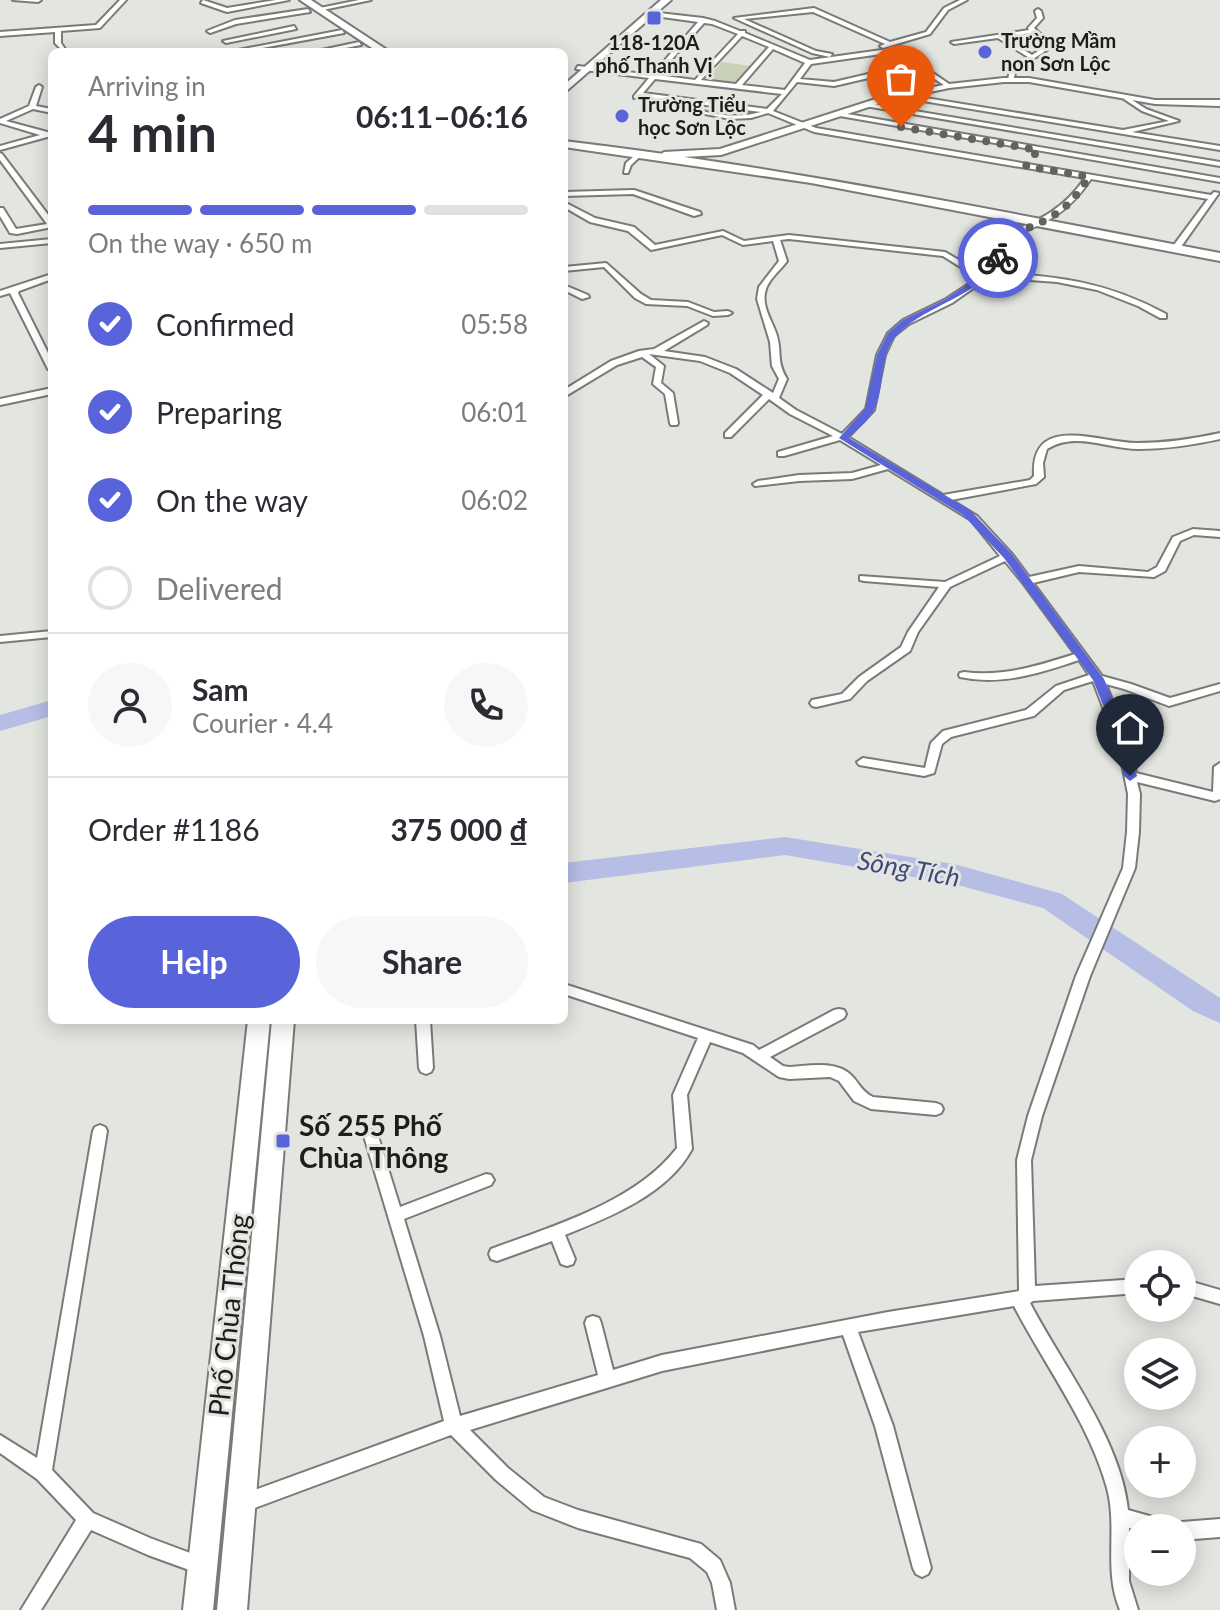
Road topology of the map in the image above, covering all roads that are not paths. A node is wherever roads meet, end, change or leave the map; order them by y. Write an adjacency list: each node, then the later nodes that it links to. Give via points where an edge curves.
1 (16, 0): 2 (street)
2 (38, 0)
3 (123, 0): 17 (street, via 98,27)
4 (289, 0): 9 (street, via 227,10); 10 (main road)
5 (368, 0): 10 (street)
6 (654, 0): 12 (main road)
7 (666, 0): 12 (main road)
8 (964, 0): 29 (street, via 946,9 928,33)
9 (203, 2)
10 (310, 6): 18 (street); 20 (main road); 36 (main road)
11 (1038, 11): 19 (street)
12 (645, 14): 14 (street); 40 (main road); 42 (main road)
13 (737, 18): 15 (street); 29 (street, via 814,10); 29 (street, via 824,55)
14 (703, 20): 15 (street); 44 (street)
15 (713, 22): 21 (street)
16 (294, 28): 23 (street)
17 (58, 30): 22 (street); 31 (street)
18 (210, 31)
19 (1032, 31): 24 (street); 38 (street, via 1050,46)
20 (342, 32): 27 (street); 28 (main road)
21 (743, 32): 30 (street); 48 (street)
22 (0, 34)
23 (261, 34): 25 (street); 27 (street)
24 (998, 35): 26 (street); 38 (street)
25 (226, 41)
26 (954, 42)
27 (275, 44): 32 (street); 33 (street)
28 (359, 44): 34 (street); 35 (main road)
29 (890, 44)
30 (773, 46): 39 (street); 49 (street)
31 (63, 48)
32 (253, 48)
33 (281, 48)
34 (337, 48)
35 (365, 48)
36 (378, 48)
37 (852, 56): 39 (street); 41 (street, via 896,50); 43 (street)
38 (1032, 57): 47 (street, via 1013,69)
39 (809, 62): 46 (street)
40 (578, 68): 42 (street); 45 (main road)
41 (922, 68): 43 (street); 50 (street)
42 (590, 69): 44 (street); 52 (main road)
43 (877, 74): 46 (street, via 834,84)
44 (655, 76): 48 (street); 61 (street, via 636,96)
45 (568, 77)
46 (795, 80): 53 (street)
47 (1011, 80): 50 (street); 55 (street)
48 (697, 81): 49 (street)
49 (738, 86): 53 (street)
50 (949, 86): 54 (street)
51 (39, 87): 58 (street)
52 (568, 87)
53 (785, 92): 61 (street)
54 (901, 96): 57 (street); 59 (street)
55 (1126, 98): 56 (street); 66 (street, via 1176,121)
56 (1220, 103)
57 (867, 105): 62 (street); 63 (street)
58 (32, 107): 60 (street); 67 (street, via 0,121)
59 (972, 108): 63 (street); 64 (street)
60 (48, 110)
61 (768, 111): 65 (street)
62 (836, 114): 65 (street); 74 (street)
63 (960, 122): 69 (street)
64 (1059, 122): 66 (street); 69 (street)
65 (801, 126): 72 (street); 79 (street)
66 (1121, 132): 73 (street)
67 (48, 134)
68 (48, 136): 71 (street)
69 (1048, 136): 74 (street); 78 (street)
70 (568, 144): 75 (main road)
71 (0, 148)
72 (734, 148): 77 (street); 80 (street, via 733,159)
73 (1220, 148)
74 (1038, 150): 79 (street); 83 (street)
75 (642, 152): 77 (main road); 81 (street)
76 (0, 155): 89 (street)
77 (664, 155): 80 (main road)
78 (1220, 164)
79 (1025, 168): 82 (street)
80 (747, 169): 90 (main road)
81 (626, 172)
82 (1089, 177): 85 (street); 90 (street, via 1075,200)
83 (1220, 183): 85 (street)
84 (568, 194): 88 (street, via 634,192)
85 (1213, 198): 95 (street)
86 (568, 206): 92 (street, via 593,220 631,229 654,248 723,233 743,243)
87 (0, 210): 91 (street, via 13,231)
88 (697, 214)
89 (48, 219)
90 (1046, 222): 95 (main road); 98 (street, via 1006,236 995,267)
91 (48, 225)
92 (776, 239): 98 (street, via 933,252); 112 (street, via 783,261 760,300 773,336 774,366 783,379)
93 (48, 241): 94 (street)
94 (0, 246)
95 (1175, 249): 96 (main road)
96 (1220, 257)
97 (568, 269): 104 (street, via 606,265 649,302)
98 (985, 276): 105 (street, via 1087,283 1124,294); 117 (street, via 891,335 881,355 870,410)
99 (48, 277): 100 (street)
100 (16, 289): 102 (street); 109 (street)
101 (568, 289): 103 (street)
102 (0, 294)
103 (585, 297)
104 (728, 313)
105 (1163, 316)
106 (704, 323): 107 (street)
107 (657, 351): 108 (street); 112 (street, via 718,364)
108 (642, 353): 111 (street, via 614,363); 114 (street, via 660,366 657,384 669,393)
109 (48, 361)
110 (48, 392): 113 (street)
111 (568, 392)
112 (772, 396): 115 (street); 117 (street)
113 (0, 402)
114 (674, 423)
115 (728, 435)
116 (1220, 436): 121 (street, via 1128,446 1062,438 1043,448 1039,477 1033,482)
117 (842, 438): 118 (street); 119 (street)
118 (781, 454)
119 (890, 466): 120 (street, via 852,476); 121 (street)
120 (758, 484)
121 (944, 498): 123 (street, via 974,518)
122 (1220, 534): 125 (street, via 1193,532 1176,539 1163,566 1150,575 1079,569)
123 (1008, 556): 125 (street); 126 (street)
124 (864, 578): 126 (street)
125 (1027, 581): 129 (street)
126 (946, 585): 133 (street, via 906,649 846,697)
127 (48, 634): 128 (street)
128 (0, 639)
129 (1080, 656): 130 (street, via 990,680); 131 (street)
130 (964, 675)
131 (1097, 678): 132 (street, via 1169,702); 134 (street, via 1060,688 1030,713 941,737 930,770); 136 (street)
132 (1220, 687)
133 (816, 703)
134 (863, 762)
135 (1220, 767): 136 (street, via 1220,792 1215,797)
136 (1130, 776): 155 (street, via 1134,794 1129,868 1083,976 1024,1160)
137 (568, 990): 142 (street)
138 (839, 1014): 143 (street)
139 (259, 1024): 168 (main road, Phố Chùa Thông)
140 (283, 1024): 163 (main road, Phố Chùa Thông)
141 (423, 1024): 144 (street)
142 (706, 1035): 143 (street); 150 (street, via 680,1095 682,1156 636,1192)
143 (760, 1056): 145 (street, via 779,1071 831,1071 871,1103)
144 (426, 1068)
145 (936, 1109)
146 (100, 1131): 162 (street)
147 (371, 1136): 149 (street)
148 (486, 1180): 149 (street)
149 (396, 1215): 160 (street)
150 (557, 1234): 151 (street); 152 (street)
151 (497, 1254)
152 (567, 1259)
153 (1124, 1287): 155 (street)
154 (1196, 1290): 156 (street)
155 (1024, 1296): 158 (street); 164 (street, via 1112,1476)
156 (1220, 1297)
157 (593, 1323): 159 (street)
158 (848, 1327): 159 (street, via 662,1363); 169 (street, via 884,1426)
159 (607, 1379): 160 (street)
160 (454, 1426): 163 (street); 173 (street, via 538,1504 695,1550 714,1566)
161 (0, 1443): 162 (street)
162 (43, 1473): 165 (street)
163 (241, 1504): 172 (main road, Phố Chùa Thông)
164 (1122, 1517): 174 (street, via 1120,1594)
165 (87, 1519): 168 (street); 170 (street)
166 (1220, 1528): 167 (street)
167 (1196, 1530)
168 (203, 1566): 171 (main road, Phố Chùa Thông)
169 (922, 1568)
170 (30, 1610)
171 (198, 1610)
172 (232, 1610)
173 (726, 1610)
174 (1129, 1610)

